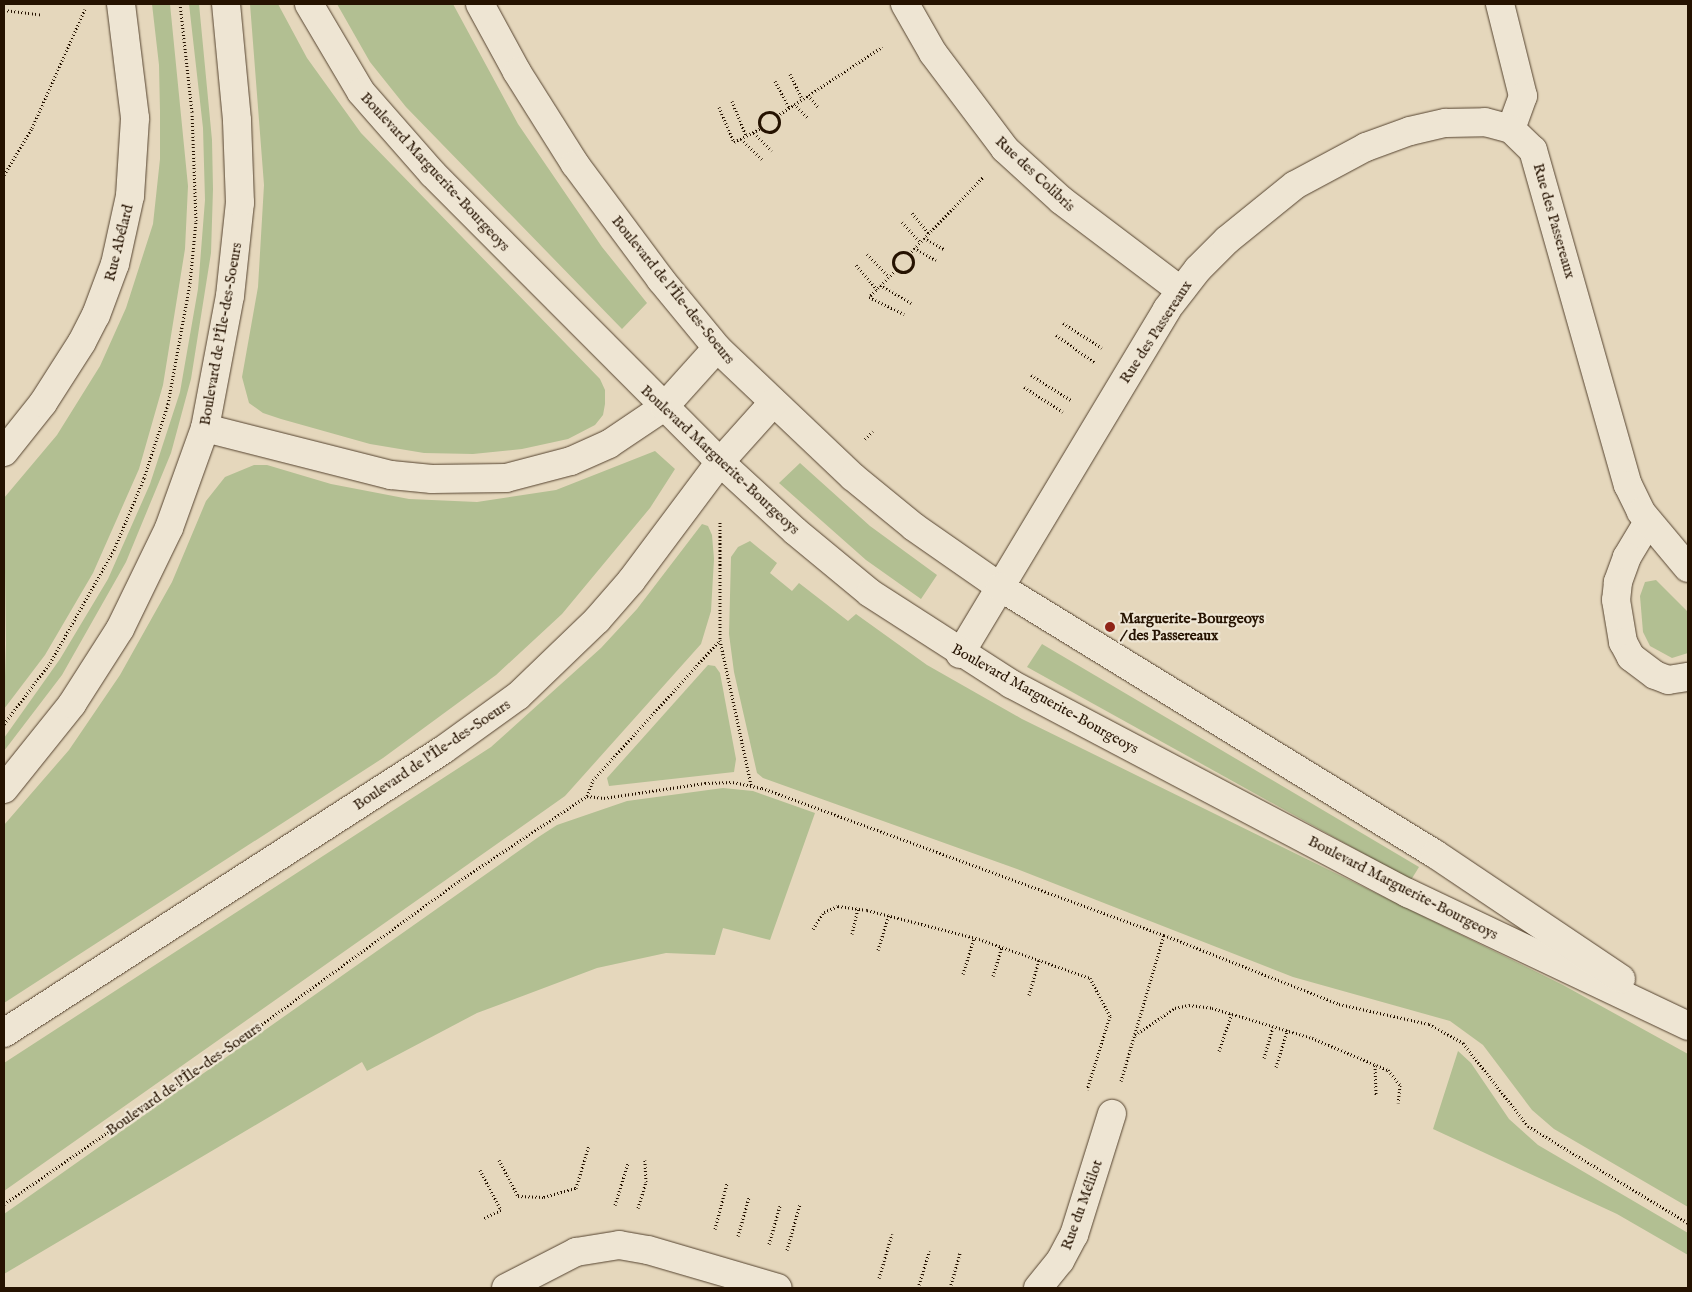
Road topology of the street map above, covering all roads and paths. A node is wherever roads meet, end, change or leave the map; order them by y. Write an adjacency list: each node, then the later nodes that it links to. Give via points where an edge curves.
1 (88, 4): 31 (path, via 61,57 32,128)
2 (121, 4): 64 (street, Rue Abélard, via 135,118 130,196 115,264 82,342 43,403)
3 (180, 4): 73 (path, via 192,112 196,221 190,283 168,404 144,478 114,550 50,663)
4 (226, 4): 61 (street, Boulevard de l'Île-des-Soeurs, via 237,120 240,203 231,287)
5 (309, 4): 59 (street, Boulevard Marguerite-Bourgeoys, via 361,92 397,135)
6 (480, 4): 52 (street, Boulevard de l'Île-des-Soeurs, via 517,72 575,164)
7 (905, 4): 47 (street, Rue des Colibris, via 933,53 1005,149 1061,200)
8 (1500, 4): 24 (street, via 1523,96)
9 (4, 10): 10 (path)
10 (42, 15)
11 (882, 46): 14 (path)
12 (790, 74): 15 (path)
13 (776, 81): 19 (path)
14 (808, 95): 15 (path); 20 (path)
15 (802, 99): 17 (path)
16 (732, 101): 26 (path)
17 (794, 104): 19 (path); 22 (path)
18 (719, 107): 27 (path, via 734,142)
19 (789, 107): 21 (path)
20 (819, 108)
21 (777, 116): 23 (path, via 776,128 770,132); 23 (path, via 772,112 762,114 759,119)
22 (808, 118)
23 (761, 128): 25 (path)
24 (1511, 129): 47 (street, Rue des Passereaux, via 1485,122 1446,123 1410,131 1348,156 1295,185 1261,211 1227,240); 67 (street, Rue des Passereaux, via 1533,150 1538,162 1620,462)
25 (754, 132): 26 (path); 28 (path)
26 (746, 136): 27 (path)
27 (741, 138): 29 (path)
28 (772, 151)
29 (762, 159)
30 (988, 171): 34 (path)
31 (4, 174)
32 (912, 214): 34 (path)
33 (902, 222): 36 (path)
34 (929, 233): 35 (path)
35 (924, 238): 36 (path); 38 (path)
36 (920, 242): 37 (path)
37 (914, 248): 40 (path); 41 (path)
38 (944, 249)
39 (867, 254): 44 (path)
40 (909, 254): 43 (path, via 896,255 892,260); 43 (path, via 913,263 911,269 905,273)
41 (936, 260)
42 (856, 265): 46 (path)
43 (896, 270): 44 (path)
44 (889, 277): 45 (path)
45 (880, 286): 46 (path); 48 (path)
46 (877, 289): 49 (path, via 868,297)
47 (1180, 290): 69 (street, Rue des Passereaux)
48 (910, 303)
49 (904, 314)
50 (1063, 323): 53 (path)
51 (1056, 335): 54 (path)
52 (717, 348): 58 (street, Boulevard de l'Île-des-Soeurs); 59 (street)
53 (1102, 348)
54 (1094, 362)
55 (1031, 375): 57 (path)
56 (1024, 387): 60 (path)
57 (1071, 400)
58 (773, 403): 65 (street, Boulevard de l'Île-des-Soeurs); 69 (street, Boulevard Marguerite-Bourgeoys, via 893,510)
59 (664, 408): 61 (street, via 609,444 571,460 506,478 474,480 391,475); 65 (street, Boulevard Marguerite-Bourgeoys)
60 (1064, 413)
61 (206, 428): 75 (street, Boulevard de l'Île-des-Soeurs, via 169,528 120,629 72,704)
62 (872, 431): 63 (path)
63 (861, 443)
64 (4, 452)
65 (720, 462): 71 (street, Boulevard Marguerite-Bourgeoys, via 857,583); 93 (street, Boulevard de l'Île-des-Soeurs, via 602,614 518,696 444,750)
66 (720, 519): 70 (path)
67 (1648, 522): 68 (street, Rue des Passereaux); 72 (street, via 1627,557 1618,582 1616,600 1623,642 1631,657 1655,675 1668,680)
68 (1688, 568)
69 (1000, 587): 71 (street, Rue des Passereaux); 90 (street, Boulevard Marguerite-Bourgeoys, via 1436,854)
70 (720, 640): 74 (path); 76 (path, Boulevard de l'Île-des-Soeurs, via 593,780)
71 (960, 654): 90 (street, Boulevard Marguerite-Bourgeoys, via 1408,893)
72 (1688, 677)
73 (4, 724)
74 (750, 786): 76 (path, via 733,782 705,783 604,798); 81 (path)
75 (4, 789)
76 (587, 796): 110 (path, Boulevard de l'Île-des-Soeurs, via 475,870 225,1051)
77 (858, 908): 78 (path); 79 (path, via 838,906 824,912); 80 (path)
78 (889, 916): 82 (path); 84 (path)
79 (813, 929)
80 (852, 934)
81 (1164, 935): 94 (path); 116 (path, via 1338,1004 1429,1024 1446,1032 1477,1058 1528,1126)
82 (974, 938): 83 (path); 86 (path)
83 (1002, 947): 85 (path); 87 (path)
84 (878, 950)
85 (1039, 959): 88 (path); 99 (path, via 1090,978 1110,1016)
86 (963, 974)
87 (993, 976)
88 (1028, 995)
89 (1232, 1014): 91 (path); 94 (path, via 1189,1005 1174,1008); 95 (path)
90 (1688, 1025)
91 (1273, 1026): 92 (path); 96 (path)
92 (1286, 1030): 97 (path); 98 (path)
93 (4, 1033)
94 (1135, 1035): 101 (path)
95 (1219, 1052)
96 (1264, 1058)
97 (1375, 1065): 100 (path); 102 (path, via 1396,1076 1400,1084)
98 (1276, 1067)
99 (1085, 1096)
100 (1376, 1096)
101 (1116, 1101): 129 (street, Rue du Mélilot, via 1074,1234 1060,1261)
102 (1398, 1102)
103 (589, 1145): 104 (path, via 576,1188 544,1198 523,1199 518,1196)
104 (499, 1160)
105 (645, 1160): 114 (path, via 646,1182)
106 (628, 1163): 112 (path)
107 (480, 1170): 115 (path, via 501,1210)
108 (727, 1184): 117 (path)
109 (749, 1197): 119 (path)
110 (4, 1204)
111 (800, 1204): 121 (path)
112 (615, 1205)
113 (780, 1206): 120 (path)
114 (638, 1208)
115 (484, 1218)
116 (1688, 1223)
117 (715, 1229)
118 (892, 1234): 124 (path)
119 (738, 1236)
120 (769, 1244)
121 (787, 1250)
122 (930, 1251): 127 (path)
123 (960, 1252): 128 (path)
124 (880, 1278)
125 (506, 1288): 126 (street, via 576,1252 619,1245 648,1250)
126 (778, 1288)
127 (918, 1288)
128 (950, 1288)
129 (1038, 1288)

